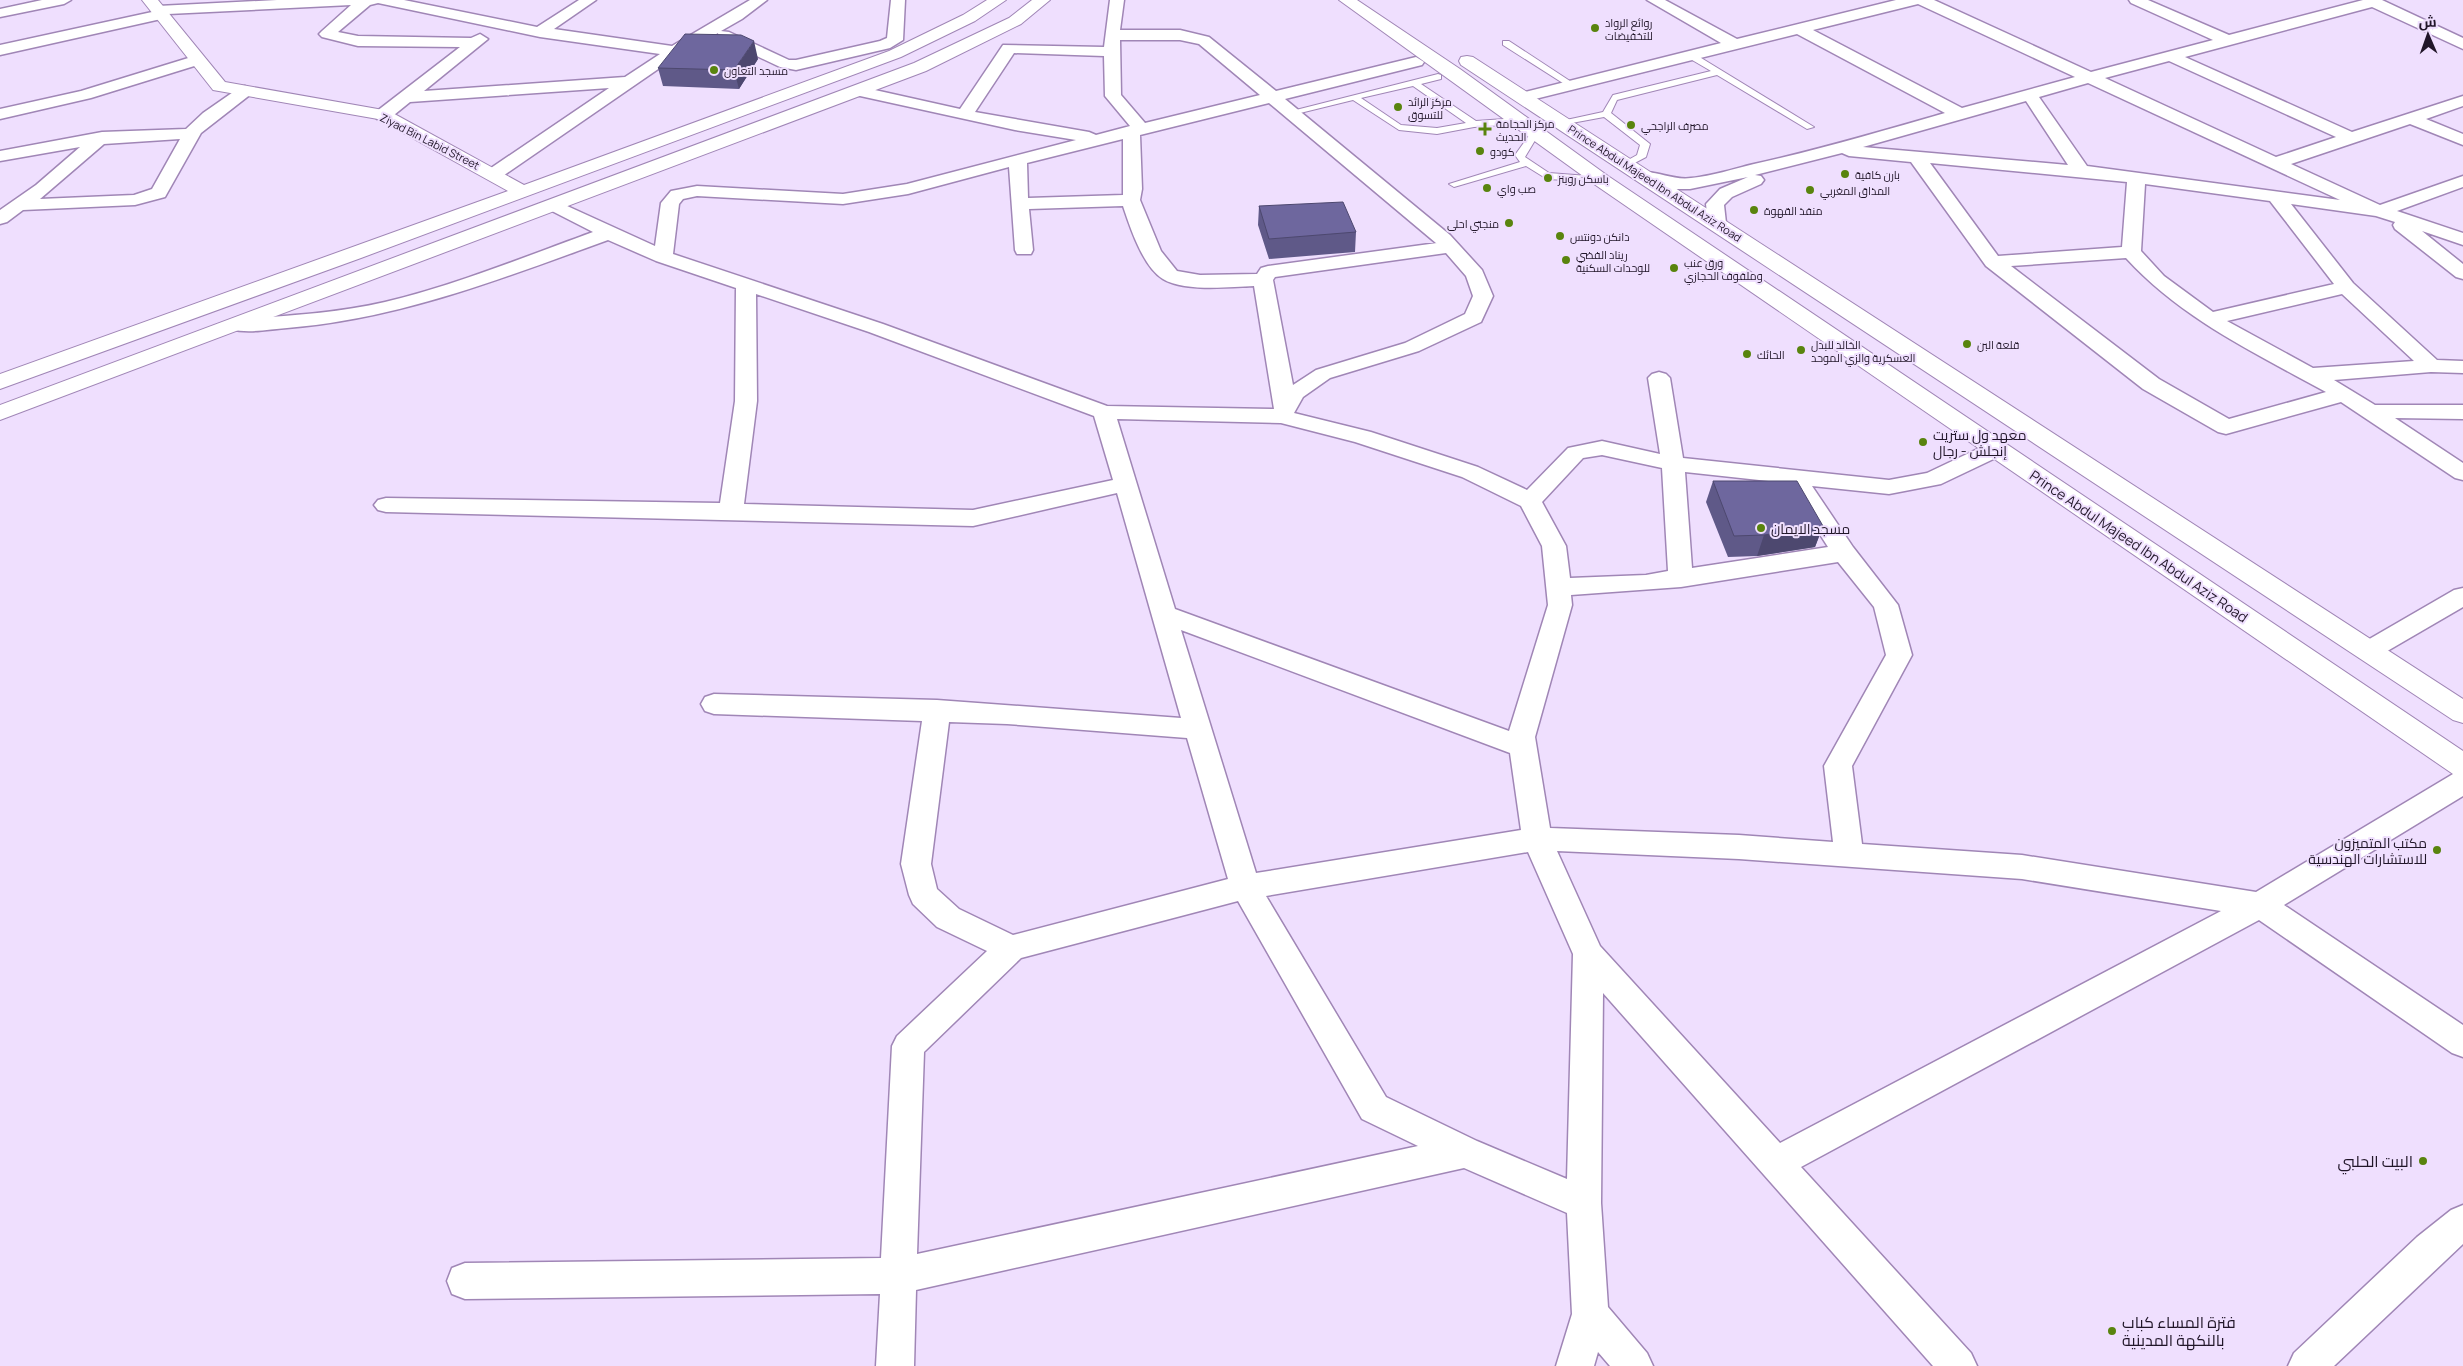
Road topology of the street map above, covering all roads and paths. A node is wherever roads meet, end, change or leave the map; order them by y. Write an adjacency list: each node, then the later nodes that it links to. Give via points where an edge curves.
1 (64, 0): 19 (street)
2 (366, 0): 3 (street); 18 (street); 26 (street, via 327,34 358,41)
3 (373, 0)
4 (382, 0): 20 (street)
5 (589, 0): 23 (street)
6 (760, 0): 22 (street, Ziyad Bin Labid Street)
7 (898, 0): 22 (street, via 895,40 885,45 796,64 786,64)
8 (998, 0): 83 (main road, via 895,54)
9 (1042, 0): 44 (main road, via 1015,21 920,67)
10 (1118, 0): 24 (street)
11 (1374, 0): 49 (main road, Prince Abdul Majeed Ibn Abdul Aziz Road)
12 (1654, 0): 28 (street)
13 (1914, 0): 21 (street)
14 (1922, 0): 39 (street)
15 (2136, 0): 25 (street)
16 (2371, 1): 25 (street); 29 (street)
17 (1340, 3): 36 (main road); 58 (main road, Prince Abdul Majeed Ibn Abdul Aziz Road, via 1454,72)
18 (156, 8): 30 (street); 35 (main road, Ziyad Bin Labid Street)
19 (0, 13)
20 (500, 23): 23 (street); 26 (street)
21 (1798, 28): 28 (street); 55 (street)
22 (713, 30): 31 (street, Ziyad Bin Labid Street)
23 (540, 32): 31 (street)
24 (1112, 35): 32 (street); 47 (street, via 1180,35 1204,40)
25 (2229, 41): 34 (street)
26 (476, 43): 46 (street)
27 (1506, 43): 42 (lane)
28 (1734, 44): 33 (street)
29 (2463, 44)
30 (0, 50)
31 (674, 51): 40 (street, Ziyad Bin Labid Street)
32 (1112, 52): 53 (street, via 1009,48); 62 (street, via 1113,96)
33 (1690, 55): 37 (lane); 42 (street)
34 (2170, 56): 39 (street); 65 (street)
35 (198, 60): 43 (main road, Ziyad Bin Labid Street, via 220,86); 52 (street, via 86,95)
36 (1416, 62): 38 (main road); 47 (street)
37 (1717, 72): 54 (lane, via 1616,97); 61 (lane)
38 (1438, 76): 41 (lane); 58 (main road)
39 (2091, 77): 45 (street); 74 (street)
40 (629, 82): 46 (street); 77 (street, Ziyad Bin Labid Street)
41 (1415, 83): 48 (lane); 60 (lane)
42 (1572, 85): 49 (street)
43 (245, 91): 56 (main road, Ziyad Bin Labid Street); 63 (street)
44 (857, 91): 53 (street); 88 (main road)
45 (2030, 95): 55 (street); 76 (street)
46 (406, 97): 56 (street)
47 (1273, 97): 51 (street); 62 (street)
48 (1354, 97): 51 (lane); 60 (lane, via 1396,126 1433,132)
49 (1522, 97): 59 (main road, Prince Abdul Majeed Ibn Abdul Aziz Road)
50 (2463, 101): 57 (street)
51 (1292, 112): 94 (street)
52 (0, 114)
53 (965, 114): 66 (street)
54 (1606, 114): 59 (lane); 75 (lane, via 1645,144 1640,159)
55 (1960, 114): 68 (street)
56 (383, 115): 77 (main road, Ziyad Bin Labid Street)
57 (2410, 118): 65 (street); 67 (street)
58 (1519, 121): 60 (lane); 73 (lane, via 1520,155); 79 (main road, Prince Abdul Majeed Ibn Abdul Aziz Road)
59 (1561, 122): 75 (main road, Prince Abdul Majeed Ibn Abdul Aziz Road)
60 (1474, 124)
61 (1810, 127)
62 (1136, 130): 66 (street); 85 (street)
63 (192, 134): 64 (street); 87 (street, via 159,193 153,196 124,201)
64 (102, 137): 69 (street); 87 (street)
65 (2351, 138): 74 (street)
66 (1101, 139): 72 (street)
67 (2463, 140)
68 (1834, 150): 70 (street); 71 (street)
69 (0, 156)
70 (1918, 157): 76 (street); 98 (street)
71 (1801, 159): 78 (street, via 1690,184); 91 (street, via 1726,193 1715,204)
72 (1018, 160): 86 (street); 97 (street, via 908,189 842,199 697,191 677,195 670,203)
73 (1528, 163): 79 (lane, via 1547,176); 82 (lane)
74 (2276, 163): 89 (street)
75 (1626, 164): 78 (main road, Prince Abdul Majeed Ibn Abdul Aziz Road)
76 (2081, 171): 80 (street)
77 (494, 174): 83 (main road)
78 (1645, 177): 91 (main road, Prince Abdul Majeed Ibn Abdul Aziz Road)
79 (1601, 180): 116 (main road, Prince Abdul Majeed Ibn Abdul Aziz Road)
80 (2136, 180): 84 (street); 96 (street)
81 (2463, 181): 89 (street)
82 (1454, 184)
83 (523, 192): 109 (main road)
84 (2276, 196): 89 (street); 102 (street)
85 (1131, 200): 86 (street); 100 (street, via 1140,230 1170,276 1203,281)
86 (1019, 204): 95 (street)
87 (19, 205): 90 (street)
88 (554, 205): 92 (street); 104 (main road)
89 (2383, 213): 93 (street); 99 (street)
90 (0, 218)
91 (1717, 223): 129 (main road, Prince Abdul Majeed Ibn Abdul Aziz Road)
92 (609, 233): 97 (street); 104 (street, via 385,308 307,321)
93 (2463, 239)
94 (1451, 248): 100 (street, via 1285,268 1268,272); 113 (street, via 1475,274 1483,296 1474,318 1412,347 1323,374 1294,392)
95 (1024, 250)
96 (2131, 252): 98 (street); 103 (street, via 2157,280)
97 (663, 256): 101 (street)
98 (1993, 262): 110 (street, via 2151,384 2226,427)
99 (2463, 273)
100 (1262, 280): 113 (street)
101 (746, 284): 112 (street); 123 (street, via 746,400)
102 (2346, 287): 103 (street); 105 (street)
103 (2209, 319): 107 (street)
104 (238, 325): 115 (main road)
105 (2431, 366): 106 (street); 107 (street)
106 (2463, 367)
107 (2309, 375): 110 (street)
108 (1659, 378): 117 (street)
109 (0, 382)
110 (2344, 394): 111 (street)
111 (2369, 411): 114 (street); 118 (street)
112 (1104, 412): 113 (street); 120 (street)
113 (1283, 412): 121 (street, via 1470,472)
114 (2463, 412)
115 (0, 413)
116 (1996, 448): 119 (street, via 1934,479 1889,487); 135 (main road, Prince Abdul Majeed Ibn Abdul Aziz Road)
117 (1673, 464): 119 (street); 121 (street, via 1602,448 1576,453); 125 (street)
118 (2463, 473)
119 (1795, 478): 124 (street)
120 (1126, 484): 123 (street, via 973,518); 128 (street)
121 (1530, 502): 126 (street, via 1554,546)
122 (386, 505): 123 (street)
123 (731, 511)
124 (1844, 553): 125 (street); 138 (street, via 1886,605 1899,655 1838,766)
125 (1681, 579): 126 (street)
126 (1558, 587): 134 (street, via 1560,605 1521,737)
127 (2463, 596): 129 (street)
128 (1164, 614): 133 (street); 134 (street)
129 (2368, 651): 132 (main road, Prince Abdul Majeed Ibn Abdul Aziz Road)
130 (714, 704): 131 (street)
131 (937, 710): 133 (street); 141 (street, via 916,864 924,895 948,918)
132 (2463, 713)
133 (1198, 729): 139 (street)
134 (1523, 747): 137 (street)
135 (2463, 766)
136 (2463, 782): 140 (street)
137 (1537, 839): 138 (street); 139 (street); 142 (street)
138 (1849, 855): 140 (street, via 2022,867)
139 (1245, 887): 141 (street); 144 (street, via 1374,1108)
140 (2260, 905): 143 (street); 145 (street)
141 (1011, 948): 148 (street, via 908,1046)
142 (1588, 954): 145 (street); 146 (street)
143 (2463, 1043)
144 (1465, 1152): 146 (street); 148 (street)
145 (1775, 1163): 154 (street)
146 (1584, 1203): 150 (street)
147 (2463, 1222): 155 (street, via 2430,1249)
148 (899, 1276): 149 (street); 151 (street)
149 (465, 1281)
150 (1590, 1314): 152 (street); 153 (street)
151 (895, 1366)
152 (1574, 1366)
153 (1634, 1366)
154 (1958, 1366)
155 (2307, 1366)

